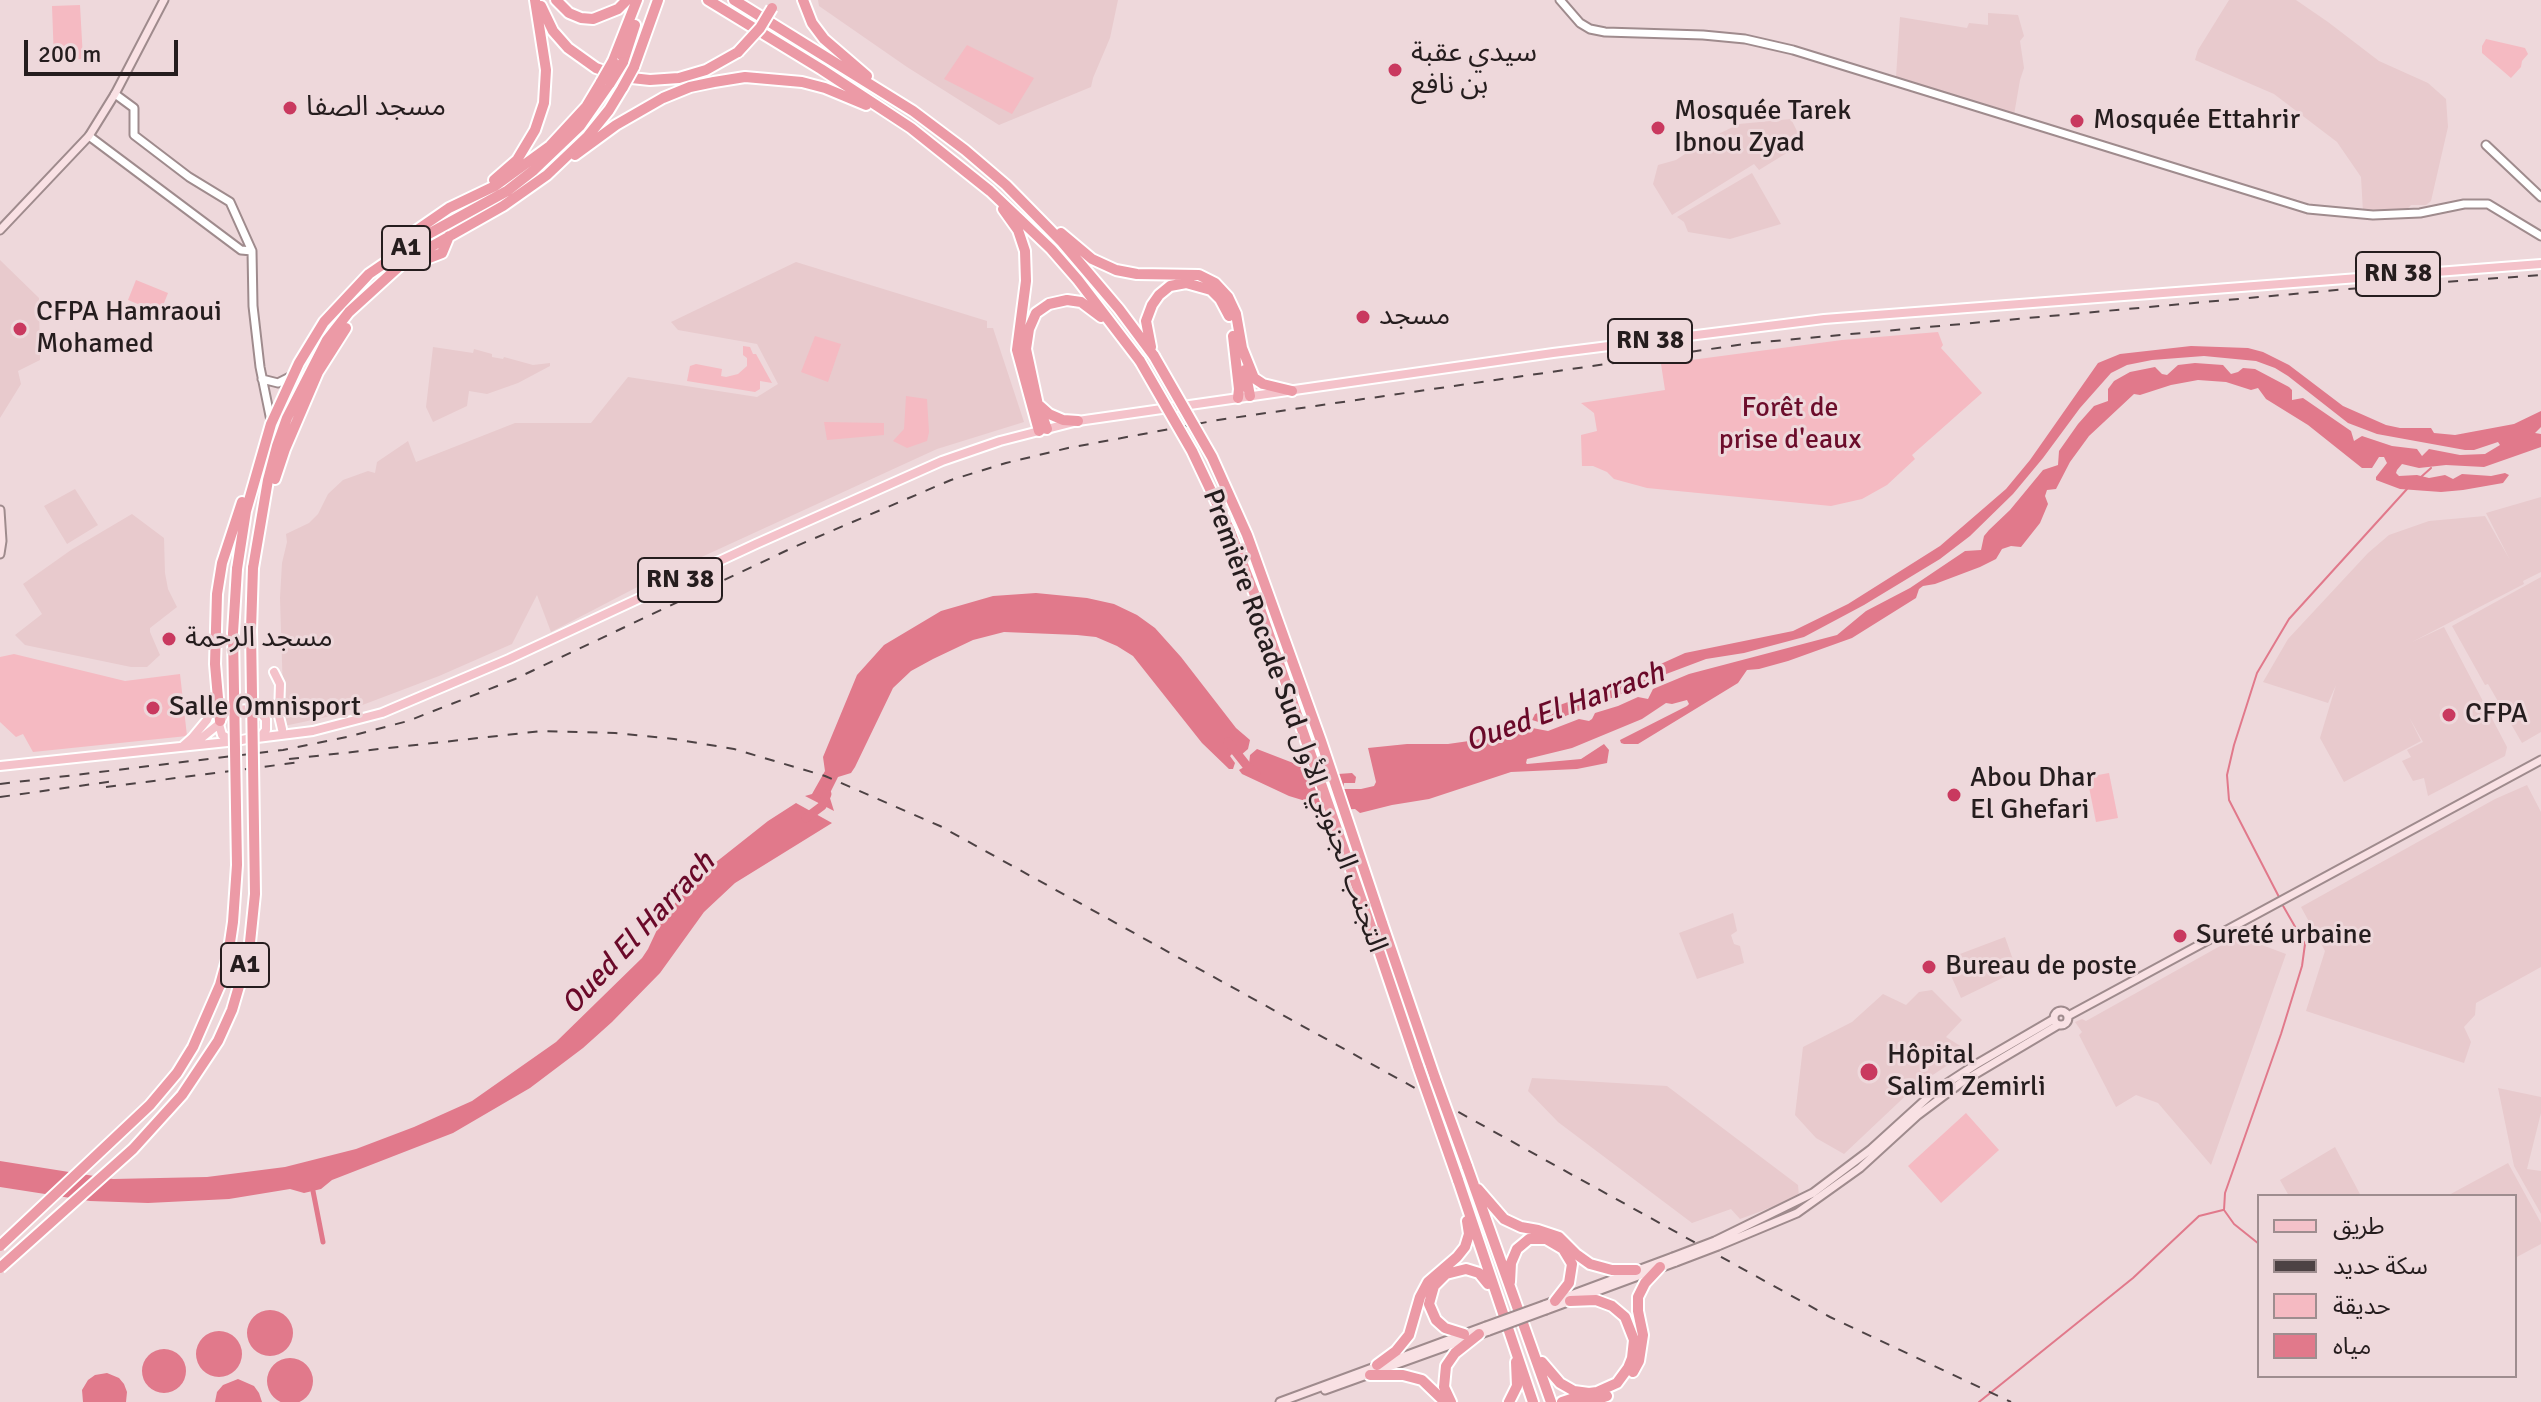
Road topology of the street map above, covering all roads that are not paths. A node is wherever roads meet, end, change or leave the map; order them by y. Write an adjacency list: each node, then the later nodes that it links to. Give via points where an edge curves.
1 (164, 0): 17 (main road)
2 (537, 0): 13 (highway, bridge, via 553,31 596,68 650,80 706,70 738,52); 26 (highway, via 546,70 535,130 517,160)
3 (556, 0): 4 (highway, via 569,13 593,19)
4 (627, 0)
5 (637, 0): 15 (highway)
6 (643, 0): 15 (highway, A1)
7 (658, 0): 15 (highway, A1)
8 (708, 0): 19 (highway, Première Rocade Sud التجنب الجنوبي الأول)
9 (734, 0): 14 (highway, Première Rocade Sud التجنب الجنوبي الأول)
10 (744, 0): 14 (highway)
11 (803, 0): 18 (highway, via 824,39)
12 (1560, 0): 28 (street, via 1590,29 1745,39 1793,50 2308,209 2373,215 2488,204)
13 (774, 4)
14 (795, 39): 18 (highway, Première Rocade Sud التجنب الجنوبي الأول)
15 (623, 63): 16 (highway, A1, bridge); 22 (highway, A1, bridge, via 623,87 609,110)
16 (606, 83): 26 (highway, via 550,146 495,186); 31 (highway, A1, via 580,126 534,170)
17 (115, 94): 20 (main road); 29 (street, via 134,108 134,135 230,202)
18 (913, 111): 23 (highway, Première Rocade Sud التجنب الجنوبي الأول)
19 (911, 128): 22 (highway, via 825,88 745,77 663,98); 24 (highway, Première Rocade Sud التجنب الجنوبي الأول)
20 (89, 136): 27 (main road); 29 (street, via 241,250)
21 (2486, 145): 25 (street)
22 (547, 175): 63 (highway, A1, bridge, via 404,262 376,286 327,340 287,418 253,568 255,894 249,952 232,1010 182,1095 133,1149)
23 (1006, 185): 32 (highway, via 1092,259 1116,270 1199,275 1215,283 1236,314); 33 (highway, Première Rocade Sud التجنب الجنوبي الأول, via 1072,253)
24 (990, 191): 34 (highway, Première Rocade Sud التجنب الجنوبي الأول, via 1051,249); 43 (highway, via 1018,230 1025,251 1017,350)
25 (2541, 197)
26 (449, 208): 31 (highway, via 407,237)
27 (0, 230)
28 (2541, 236)
29 (252, 251): 36 (street)
30 (2541, 264): 37 (main road, RN 38, via 1824,319)
31 (369, 274): 35 (highway, A1, via 324,322)
32 (1242, 348): 37 (highway, via 1258,382); 38 (highway)
33 (1154, 356): 39 (highway, via 1146,321 1159,295 1186,283 1211,290 1233,329); 59 (highway, Première Rocade Sud التجنب الجنوبي الأول, bridge, via 1212,457 1247,535)
34 (1140, 361): 40 (highway, via 1095,310 1067,300 1049,304 1036,313 1026,349); 58 (highway, Première Rocade Sud التجنب الجنوبي الأول, bridge, via 1192,451 1235,542)
35 (292, 376): 36 (street, via 278,383); 42 (highway, A1)
36 (262, 379): 42 (street)
37 (1292, 391): 38 (main road, RN 38)
38 (1250, 396): 39 (main road, RN 38)
39 (1238, 398): 41 (main road, RN 38)
40 (1038, 405): 41 (highway, via 1063,420); 43 (highway)
41 (1078, 421): 43 (main road, RN 38)
42 (271, 424): 44 (highway, A1)
43 (1043, 430): 52 (main road, RN 38, via 931,465 412,701)
44 (259, 464): 48 (highway, via 222,563 215,609); 60 (highway, A1, bridge, via 237,569 237,865 233,922 220,985 177,1073 150,1105)
45 (0, 510): 46 (main road)
46 (0, 554)
47 (274, 672): 51 (main road, via 280,684)
48 (217, 687): 50 (highway); 55 (main road, via 207,720)
49 (266, 719): 50 (main road, via 256,710 234,710); 51 (main road, RN 38); 53 (main road, via 266,730)
50 (220, 722): 54 (main road, via 222,735); 55 (main road)
51 (282, 729): 52 (main road, RN 38)
52 (313, 731): 53 (main road, RN 38)
53 (257, 738): 54 (main road)
54 (237, 741): 55 (main road)
55 (186, 747): 57 (main road)
56 (2541, 760): 61 (main road, bridge, via 2068,1016 2059,1012 2056,1022 1935,1091 1813,1193)
57 (0, 766)
58 (1458, 1180): 66 (highway, Première Rocade Sud التجنب الجنوبي الأول); 74 (highway, via 1468,1227 1465,1247 1428,1282 1411,1330)
59 (1473, 1184): 64 (highway, via 1504,1219 1559,1237 1599,1267); 65 (highway, Première Rocade Sud التجنب الجنوبي الأول)
60 (0, 1246)
61 (1674, 1260): 62 (main road); 64 (main road)
62 (1660, 1267): 68 (main road); 83 (highway, via 1638,1297 1643,1335 1633,1372 1607,1396)
63 (0, 1268)
64 (1636, 1270): 67 (main road)
65 (1511, 1292): 67 (highway, via 1511,1263 1517,1249 1529,1239 1546,1239 1563,1249 1572,1264 1569,1283); 72 (highway, Première Rocade Sud التجنب الجنوبي الأول)
66 (1497, 1300): 71 (highway, via 1476,1271 1453,1271 1439,1279 1430,1297 1432,1312 1442,1326); 73 (highway, Première Rocade Sud التجنب الجنوبي الأول)
67 (1555, 1301): 69 (main road)
68 (1570, 1301): 69 (main road); 72 (highway, via 1596,1300 1625,1317 1634,1349 1623,1376 1608,1389 1574,1391 1553,1378)
69 (1545, 1307): 70 (main road, bridge)
70 (1485, 1330): 71 (main road); 75 (main road); 79 (highway, via 1446,1366 1444,1387)
71 (1464, 1334): 74 (main road)
72 (1531, 1343): 82 (highway, Première Rocade Sud التجنب الجنوبي الأول)
73 (1515, 1348): 80 (highway, via 1517,1382); 81 (highway, Première Rocade Sud التجنب الجنوبي الأول)
74 (1377, 1365): 76 (main road)
75 (1370, 1375): 77 (main road); 78 (highway, via 1422,1380)
76 (1280, 1402)
77 (1293, 1402)
78 (1445, 1402)
79 (1451, 1402)
80 (1509, 1402)
81 (1533, 1402)
82 (1551, 1402)
83 (1562, 1402)

